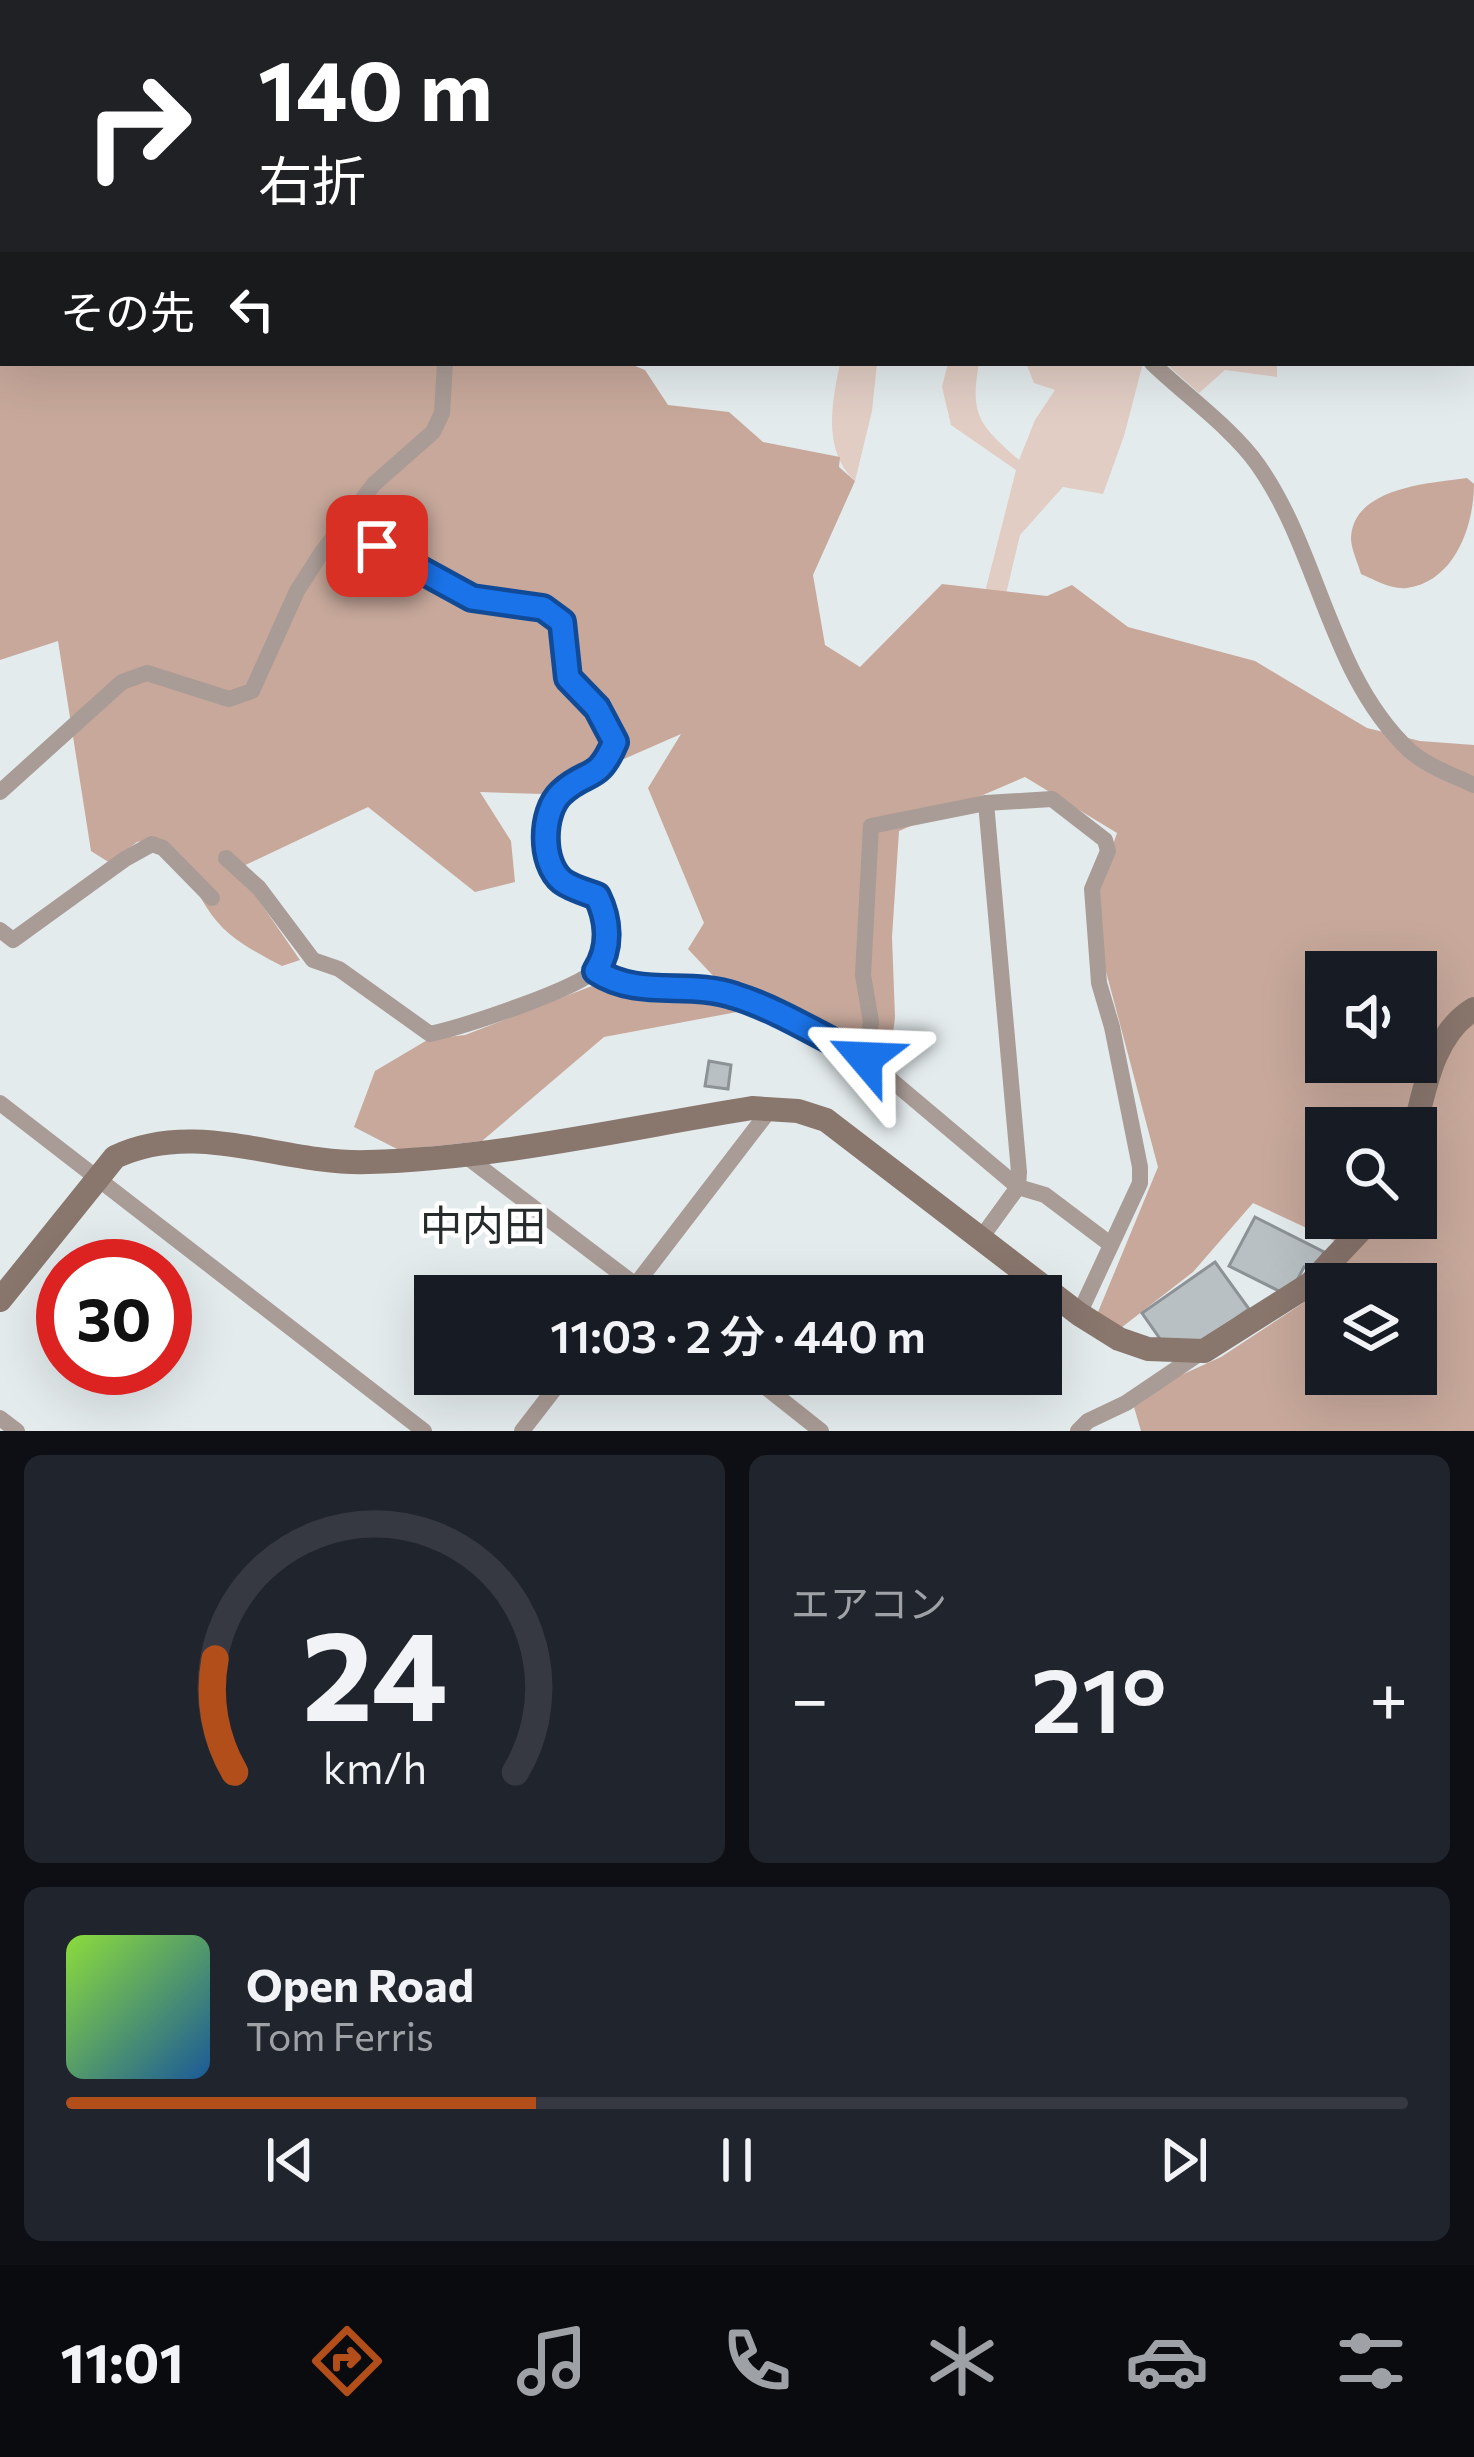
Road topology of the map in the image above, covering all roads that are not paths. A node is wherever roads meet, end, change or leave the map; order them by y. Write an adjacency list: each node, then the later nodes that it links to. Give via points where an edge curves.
1 (445, 366): 3 (street, via 433,432)
2 (1154, 366): 4 (street, via 1258,464 1318,580 1352,671 1408,749)
3 (340, 527): 5 (street, via 297,591 252,691 229,699 147,674 122,682); 10 (street, via 472,598 543,608 562,622 568,678 615,742 604,767 560,794 546,839 554,871 597,896 605,912 607,955)
4 (1474, 784)
5 (0, 791)
6 (986, 803): 12 (street, via 871,826); 18 (street); 21 (street, via 1052,799 1105,840 1092,889 1097,966 1140,1183)
7 (226, 858): 10 (street, via 260,888 313,961 339,969 430,1034 470,1026)
8 (212, 898): 9 (street, via 152,844 13,940)
9 (0, 930)
10 (596, 971): 12 (street, via 648,988 736,996)
11 (1474, 1010): 15 (street, via 1444,1040)
12 (865, 1058): 18 (street)
13 (0, 1103): 17 (street)
14 (772, 1107): 16 (street); 19 (street, via 826,1120); 23 (street)
15 (1420, 1107)
16 (462, 1154): 17 (street, via 366,1162 176,1139 141,1144); 22 (street)
17 (96, 1177): 24 (street); 31 (street)
18 (1018, 1187): 19 (street); 21 (street, via 1046,1196)
19 (982, 1238): 25 (street)
20 (1352, 1239): 26 (street, via 1310,1284)
21 (1110, 1244): 25 (street)
22 (615, 1275)
23 (649, 1275)
24 (0, 1300)
25 (1079, 1314): 26 (street, via 1148,1348)
26 (1204, 1351): 34 (street)
27 (550, 1395): 32 (street)
28 (776, 1395): 33 (street)
29 (0, 1418): 30 (street)
30 (17, 1431)
31 (424, 1431)
32 (522, 1431)
33 (821, 1431)
34 (1078, 1431)

